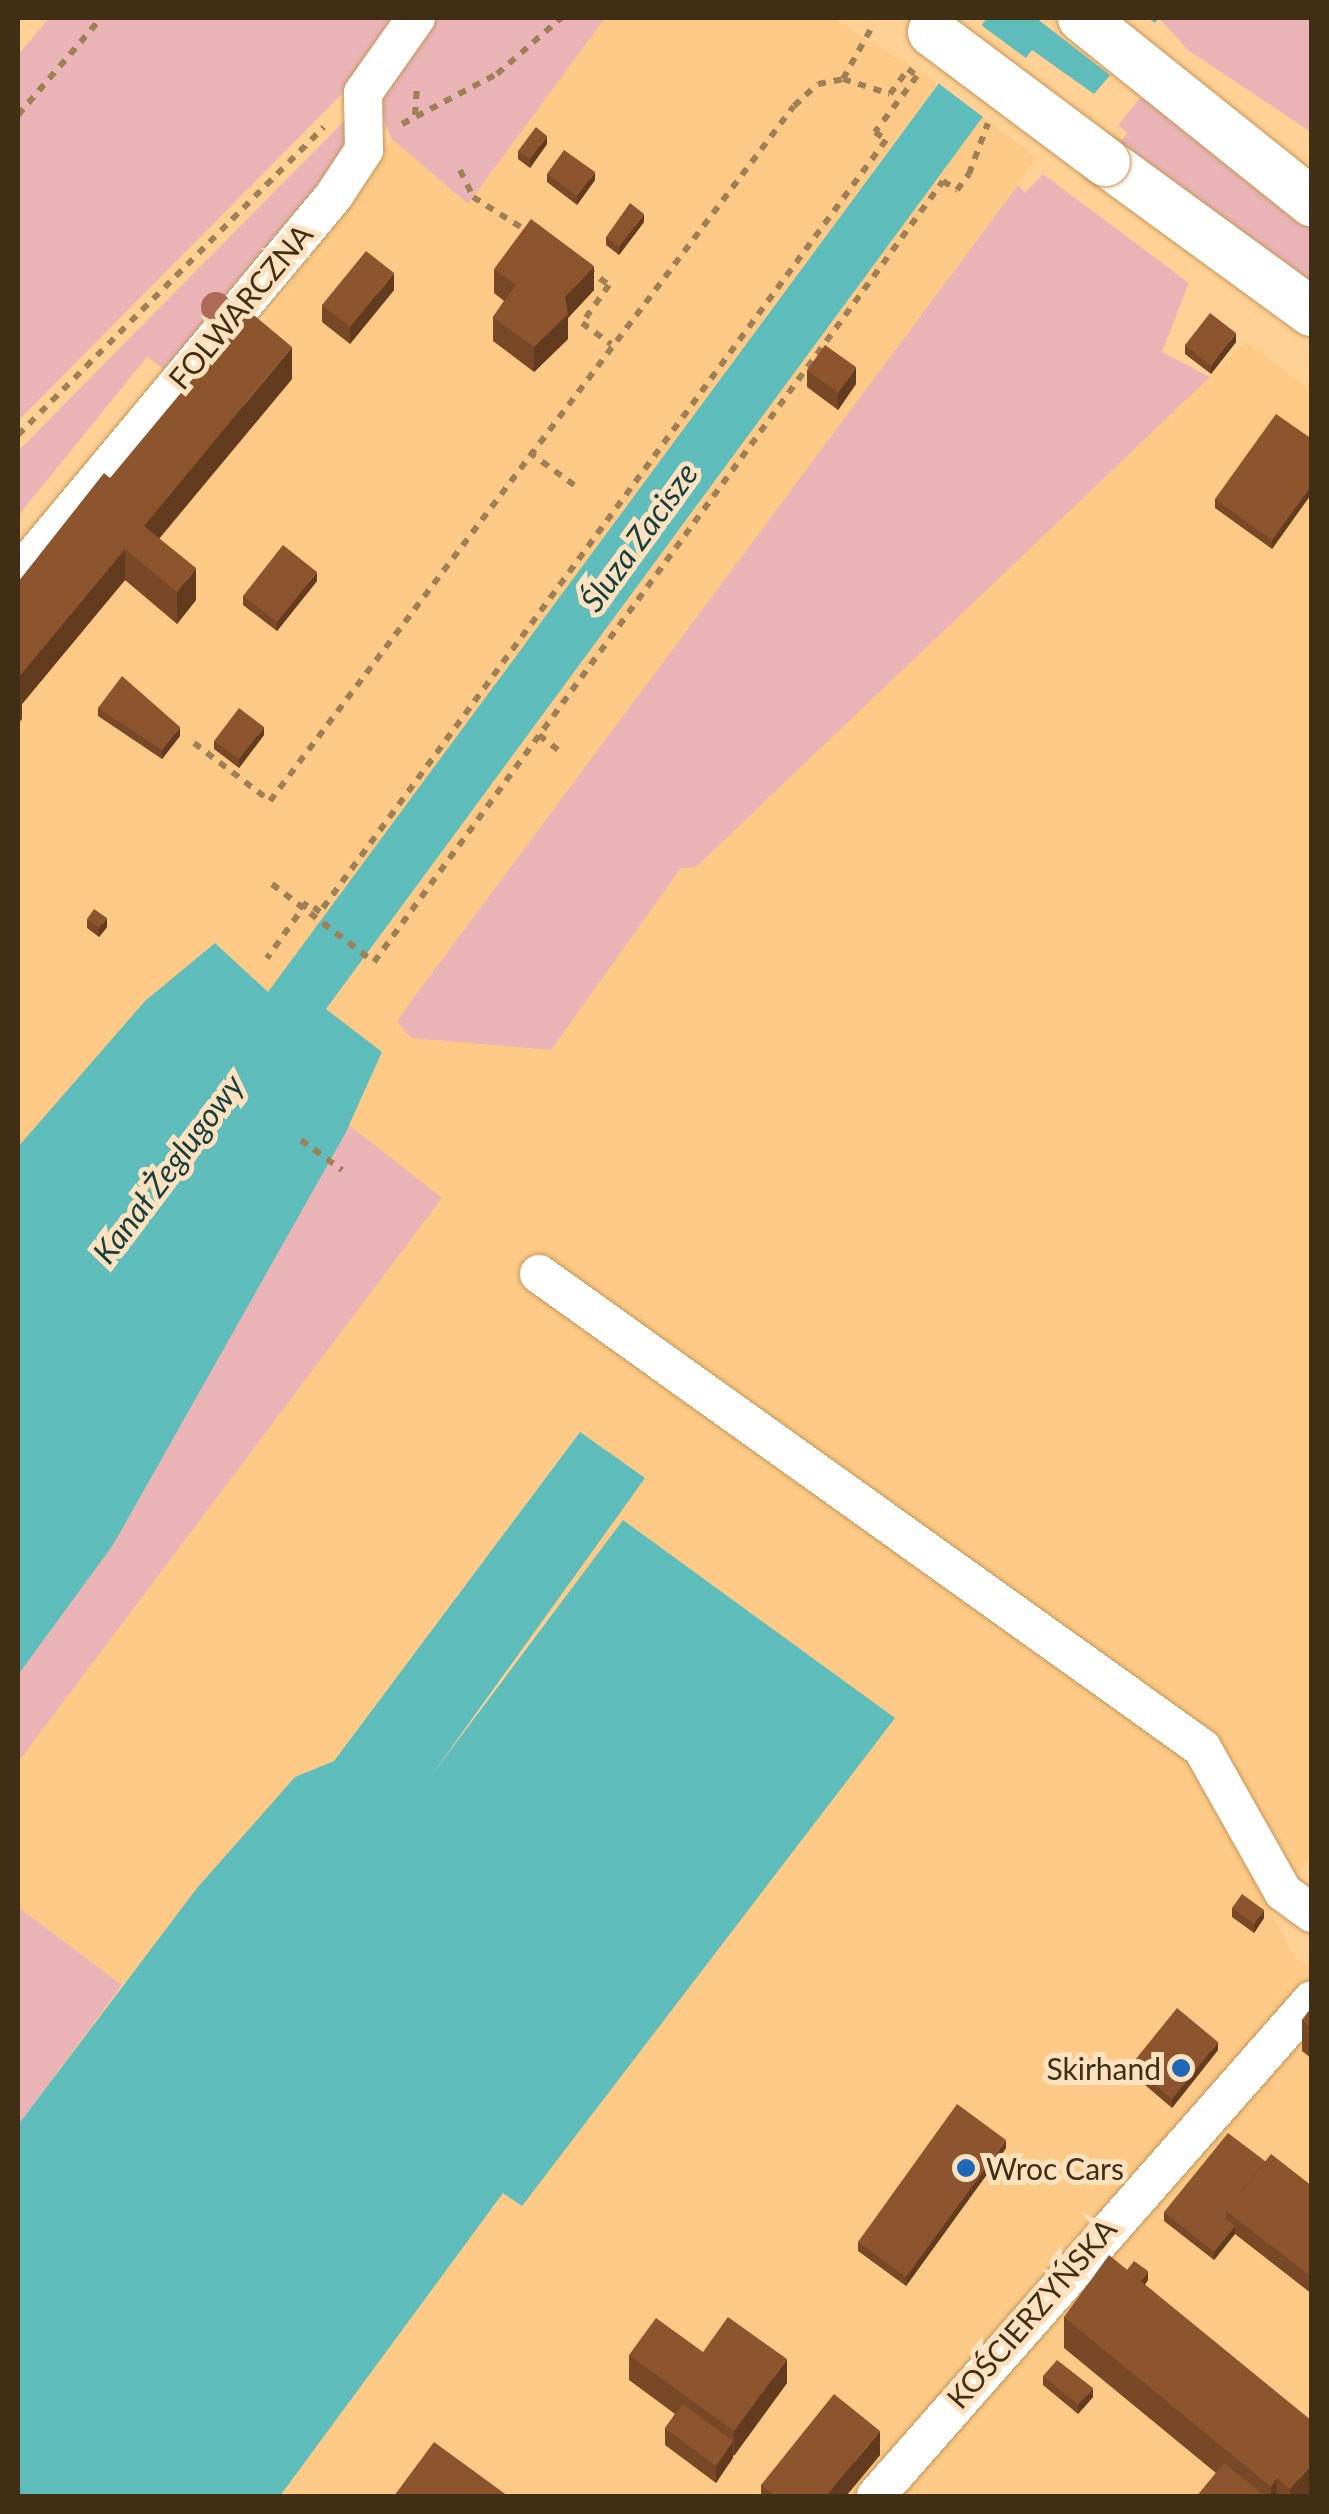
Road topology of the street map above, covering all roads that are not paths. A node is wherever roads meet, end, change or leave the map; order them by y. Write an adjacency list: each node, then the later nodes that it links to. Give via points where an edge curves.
1 (416, 18): 6 (street, FOLWARCZNA, via 363,93 364,150 335,194)
2 (1082, 18): 4 (main road)
3 (905, 26): 5 (main road, bridge)
4 (1312, 202)
5 (1312, 312)
6 (18, 575)
7 (539, 1274): 8 (street, via 1202,1748 1283,1892)
8 (1312, 1913)
9 (1312, 2000): 10 (street, KOŚCIERZYŃSKA)
10 (876, 2496)

